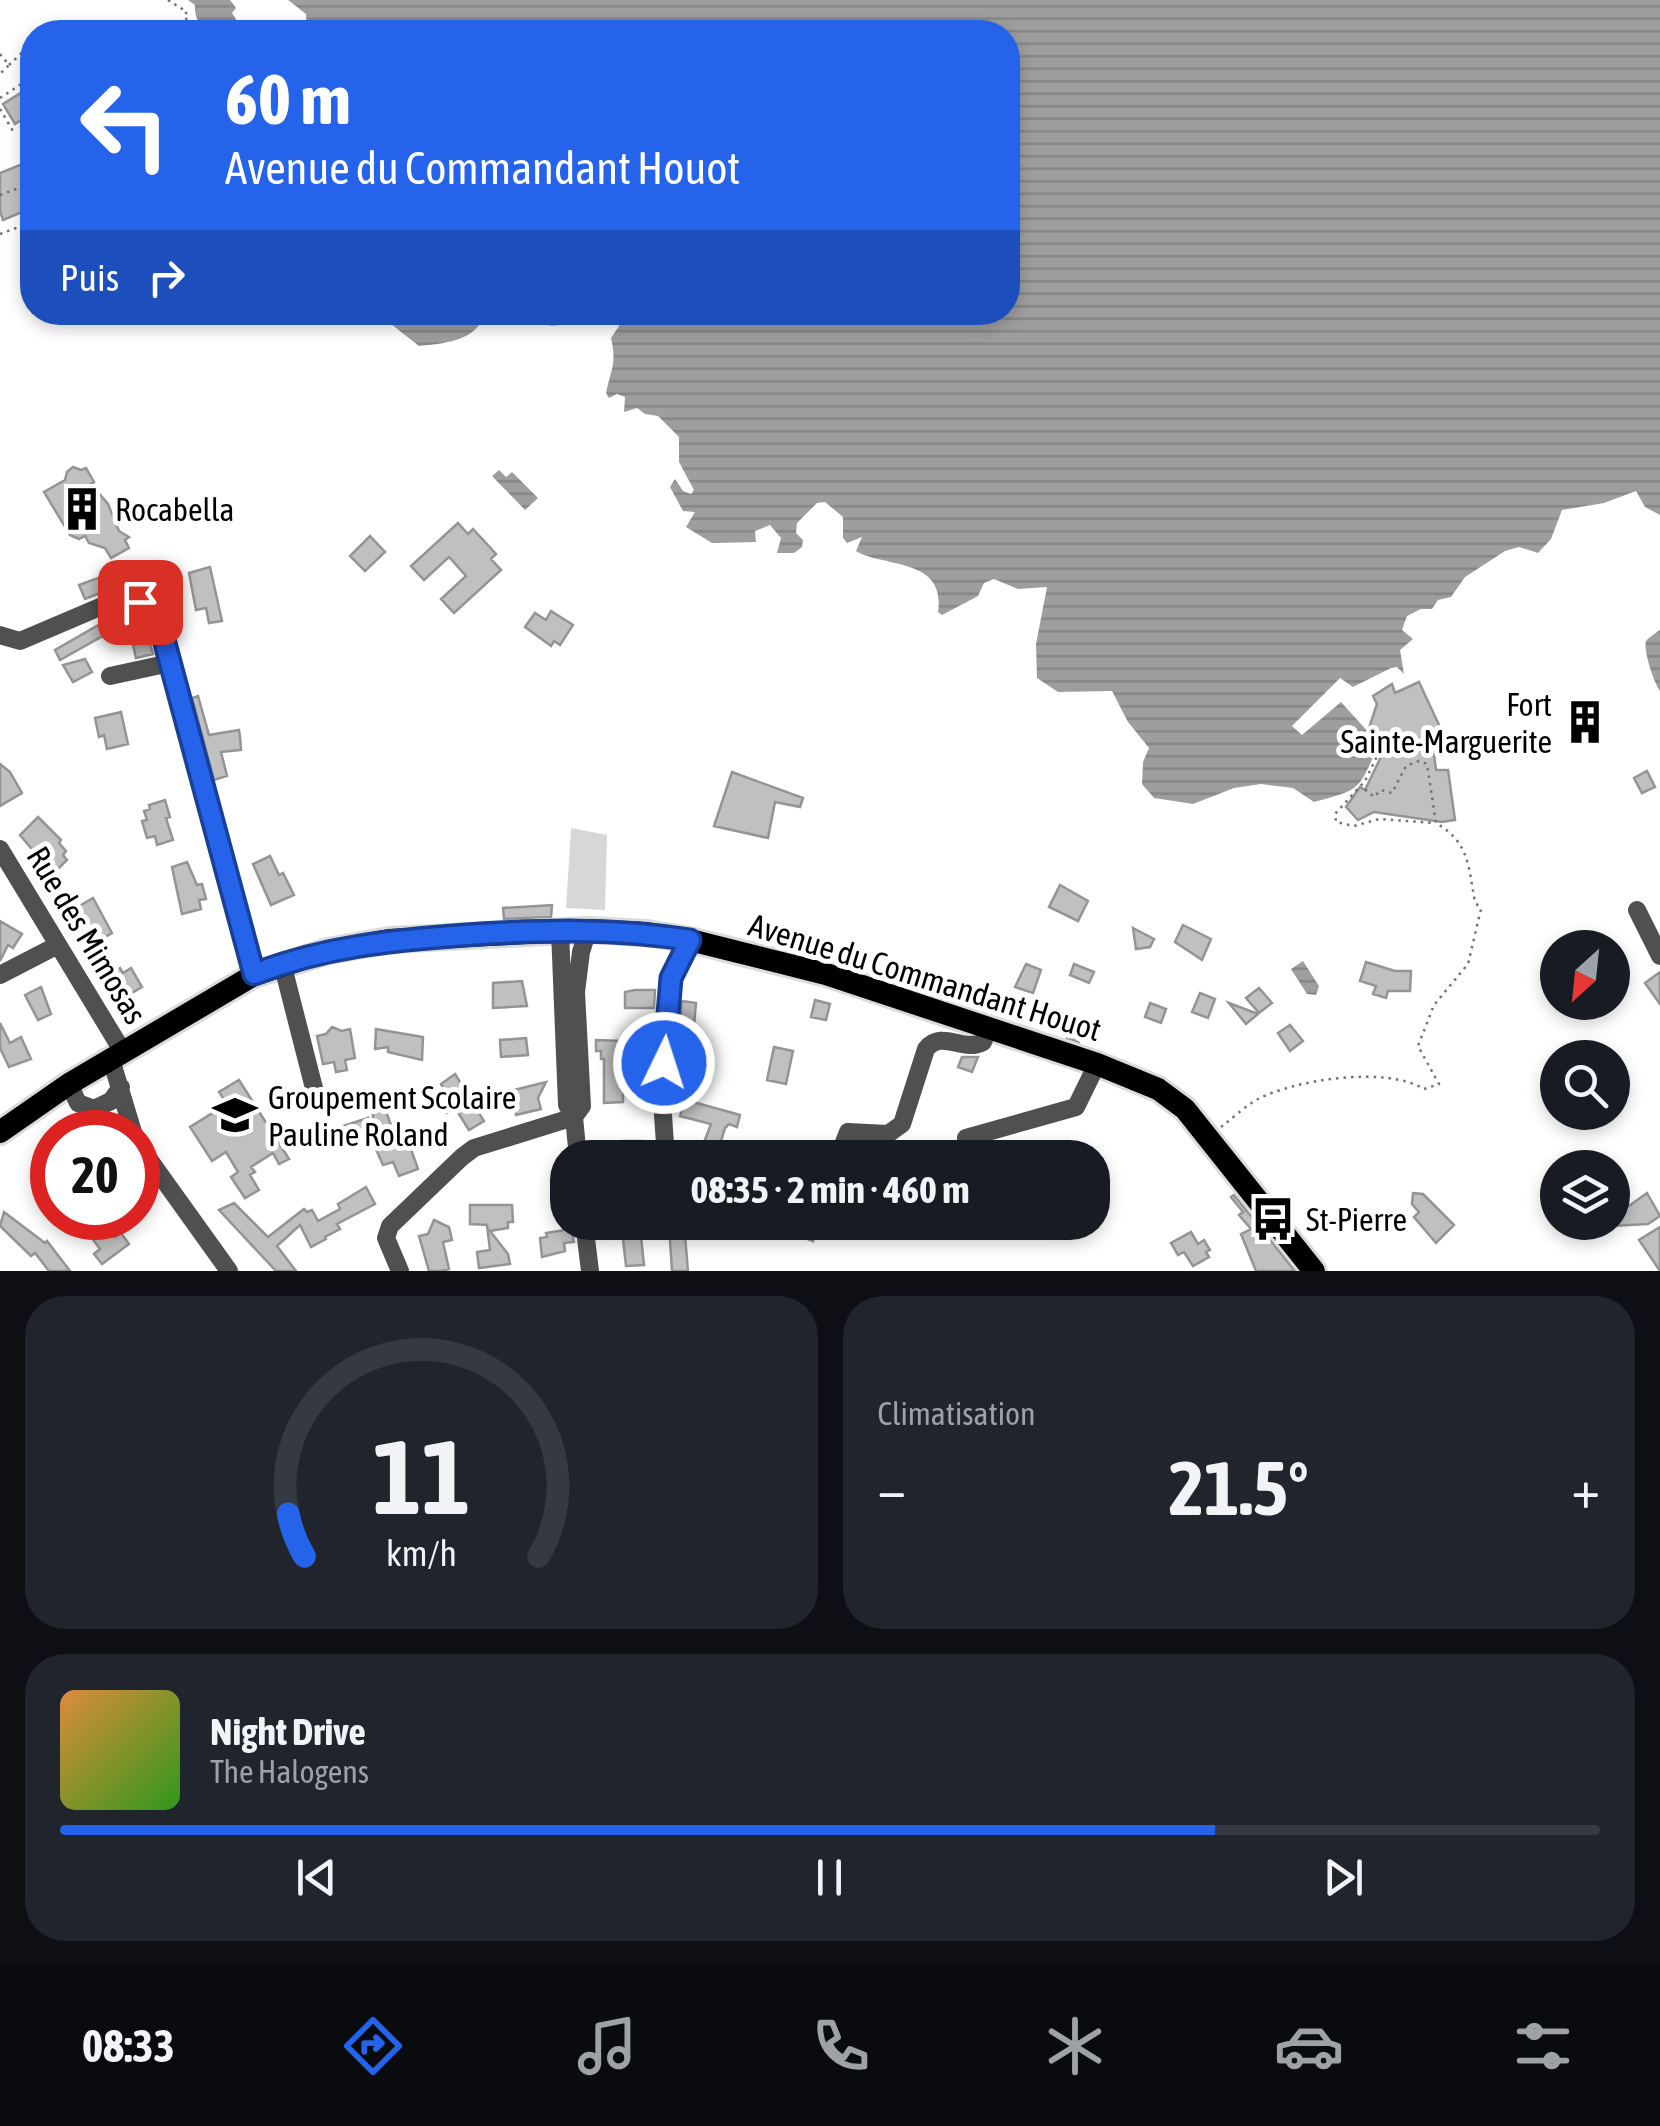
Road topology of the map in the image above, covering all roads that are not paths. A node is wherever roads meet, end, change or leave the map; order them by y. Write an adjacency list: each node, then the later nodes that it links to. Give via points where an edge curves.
1 (0, 635): 2 (street, via 20,641 107,603 140,602 154,607)
2 (170, 663): 3 (street); 12 (street)
3 (110, 676)
4 (0, 849): 9 (street, Rue des Mimosas)
5 (1637, 910): 10 (street)
6 (560, 930): 7 (main road, Avenue du Commandant Houot); 11 (main road, Avenue du Commandant Houot, via 389,940); 23 (street, via 568,1104)
7 (588, 930): 8 (main road, Avenue du Commandant Houot); 23 (street, via 578,970 582,1106)
8 (690, 940): 14 (main road, Avenue du Commandant Houot, via 855,982); 27 (street, via 671,978)
9 (58, 945): 13 (street); 15 (street, Rue des Mimosas)
10 (1660, 956)
11 (282, 964): 12 (main road, Avenue du Commandant Houot); 19 (street)
12 (254, 974): 15 (main road, Avenue du Commandant Houot)
13 (0, 975)
14 (988, 1030): 16 (main road, Avenue du Commandant Houot); 28 (street, via 974,1047 932,1041 902,1124 888,1134 848,1132)
15 (117, 1056): 17 (main road, Avenue du Commandant Houot); 18 (street, Rue des Mimosas)
16 (1097, 1064): 25 (street, via 1076,1108); 34 (main road, Avenue du Commandant Houot, via 1158,1089 1185,1109)
17 (69, 1084): 20 (street); 24 (main road, Avenue du Commandant Houot)
18 (121, 1087): 20 (street, via 100,1108); 22 (street, Rue des Mimosas)
19 (315, 1092)
20 (84, 1107): 21 (street)
21 (87, 1110)
22 (127, 1110)
23 (574, 1117): 26 (street); 32 (street, via 474,1148 462,1158 390,1226 386,1238)
24 (0, 1132)
25 (966, 1138)
26 (576, 1140)
27 (665, 1140)
28 (845, 1140)
29 (160, 1175): 31 (street)
30 (586, 1240): 33 (street)
31 (229, 1271)
32 (400, 1271)
33 (590, 1271)
34 (1314, 1271)

